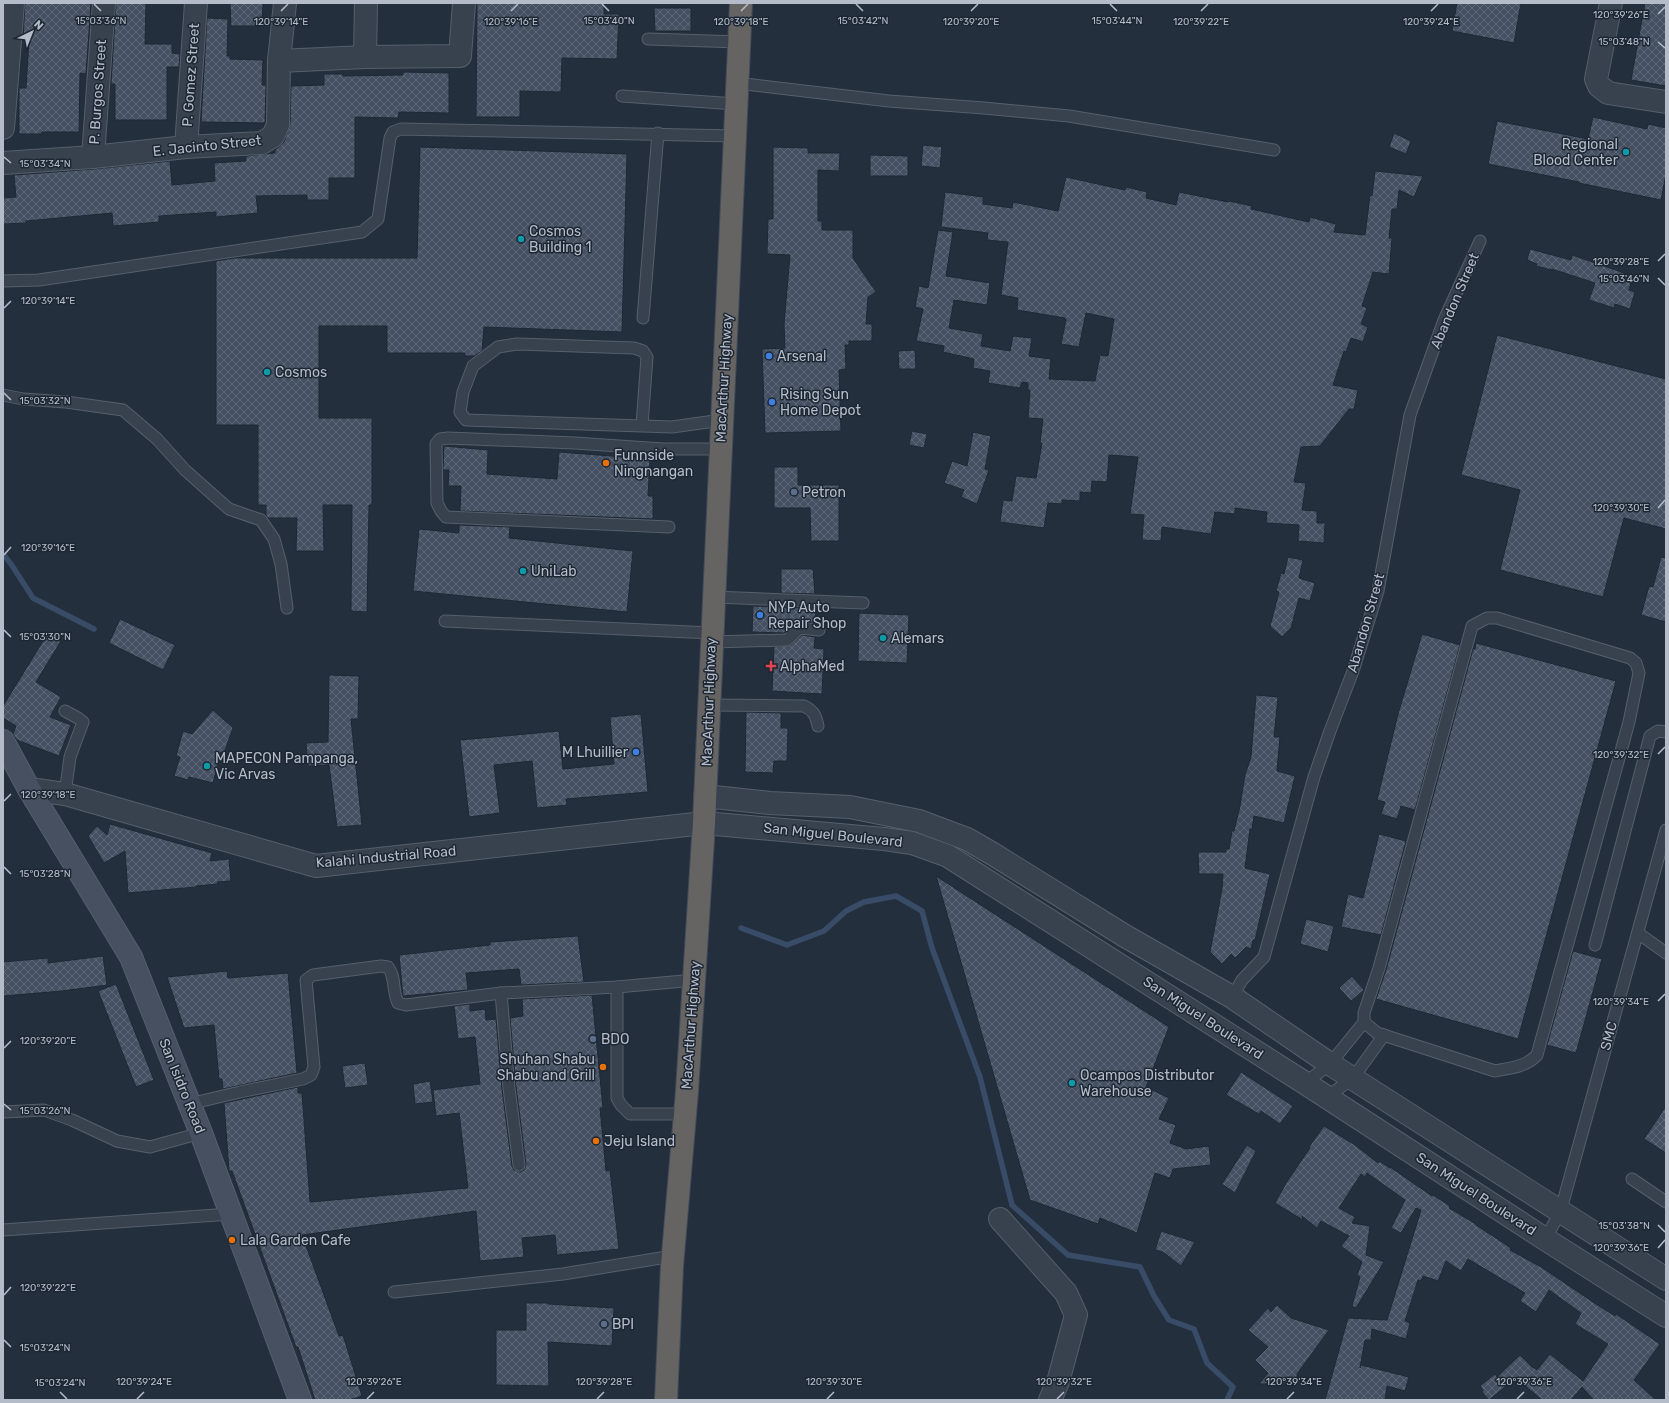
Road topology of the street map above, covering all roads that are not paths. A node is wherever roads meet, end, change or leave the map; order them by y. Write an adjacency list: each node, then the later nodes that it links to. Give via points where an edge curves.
1 (13, 3): 16 (street)
2 (104, 3): 21 (street, P. Burgos Street)
3 (196, 3): 19 (street, P. Gomez Street)
4 (285, 3): 12 (street, E. Jacinto Street)
5 (366, 3): 11 (street)
6 (464, 3): 11 (street, via 460,56)
7 (741, 3): 10 (highway, MacArthur Highway)
8 (1611, 3): 15 (street, via 1596,78 1599,86 1608,92)
9 (648, 39): 10 (lane)
10 (739, 42): 13 (highway, MacArthur Highway)
11 (365, 57): 12 (street)
12 (279, 61): 19 (street, E. Jacinto Street, via 278,125 273,136 262,143)
13 (737, 93): 14 (lane); 18 (highway, MacArthur Highway); 20 (lane, via 889,101 1069,116)
14 (622, 96)
15 (1666, 102)
16 (3, 128)
17 (658, 133): 18 (lane); 24 (lane, via 401,129 393,132 390,138 378,219 362,232 39,280); 25 (lane)
18 (735, 136): 27 (highway, MacArthur Highway)
19 (186, 147): 21 (street, E. Jacinto Street)
20 (1274, 150)
21 (93, 157): 22 (street, E. Jacinto Street)
22 (3, 163)
23 (1480, 241): 56 (lane, Abandon Street, via 1444,320 1410,415 1378,591 1353,671 1314,777 1264,957 1242,980)
24 (3, 281)
25 (643, 318)
26 (3, 395): 33 (lane, via 123,410 157,439 185,470 229,509 261,520 274,540 281,564)
27 (722, 420): 28 (lane, via 672,427); 29 (highway, MacArthur Highway)
28 (642, 425): 28 (lane, via 466,420 460,412 463,392 473,366 498,347 516,344 634,348 643,351 647,357)
29 (720, 449): 30 (lane, via 663,449 448,438 440,439 436,444 437,503 446,517); 31 (highway, MacArthur Highway)
30 (669, 527)
31 (714, 597): 32 (lane); 36 (highway, MacArthur Highway)
32 (863, 603)
33 (287, 608)
34 (445, 621): 36 (lane)
35 (819, 630): 36 (lane, via 800,628 787,640)
36 (712, 637): 37 (highway, MacArthur Highway)
37 (709, 705): 39 (lane, via 804,706 816,715); 45 (highway, MacArthur Highway)
38 (65, 711): 44 (lane, via 83,722 70,757)
39 (818, 726)
40 (1666, 732): 50 (lane, via 1658,731 1650,736)
41 (3, 741): 43 (main road, San Isidro Road)
42 (3, 771): 43 (main road, San Isidro Road)
43 (29, 789): 44 (street, Kalahi Industrial Road); 64 (main road, San Isidro Road, via 131,957)
44 (65, 794): 46 (street, Kalahi Industrial Road, via 316,866)
45 (705, 796): 46 (highway, MacArthur Highway); 49 (street, San Miguel Boulevard, via 770,803 850,807 904,817 937,827 993,854)
46 (704, 823): 52 (street, San Miguel Boulevard, via 912,843 948,856); 53 (highway, MacArthur Highway)
47 (1665, 836): 48 (lane, SMC)
48 (1638, 933): 51 (lane); 71 (lane, SMC)
49 (1125, 936): 52 (street); 56 (street, San Miguel Boulevard)
50 (1595, 945)
51 (1666, 952)
52 (1113, 960): 58 (street, San Miguel Boulevard)
53 (695, 980): 54 (lane); 66 (highway, MacArthur Highway)
54 (617, 987): 55 (lane); 66 (lane, via 617,1098 630,1114)
55 (501, 993): 64 (lane, via 406,1005 398,1004 394,996 393,973 388,967 313,975 306,980 314,1067 311,1075 303,1079); 68 (lane)
56 (1232, 997): 58 (street); 60 (street, San Miguel Boulevard)
57 (1364, 1022): 59 (lane, via 1377,1033); 59 (lane, via 1364,1013 1379,968 1472,626 1487,618 1497,618 1630,658 1636,663 1639,673 1628,722 1537,1055 1523,1064 1495,1070); 60 (lane)
58 (1217, 1028): 62 (street, San Miguel Boulevard)
59 (1384, 1035): 61 (lane)
60 (1330, 1064): 61 (street, San Miguel Boulevard); 62 (lane)
61 (1353, 1078): 63 (lane); 71 (street, San Miguel Boulevard)
62 (1305, 1083): 63 (street, San Miguel Boulevard)
63 (1327, 1097): 75 (street, San Miguel Boulevard)
64 (189, 1104): 67 (main road, San Isidro Road)
65 (3, 1112): 67 (lane, via 44,1110 117,1141 150,1147)
66 (685, 1114): 76 (highway, MacArthur Highway)
67 (201, 1133): 72 (main road, San Isidro Road)
68 (519, 1165)
69 (1632, 1179): 70 (lane)
70 (1666, 1202)
71 (1560, 1213): 75 (lane, SMC); 77 (street, San Miguel Boulevard)
72 (231, 1214): 74 (lane); 80 (main road, San Isidro Road)
73 (1000, 1219): 82 (street, via 1066,1294 1076,1315 1058,1382)
74 (3, 1230)
75 (1545, 1239): 79 (street, San Miguel Boulevard)
76 (673, 1256): 78 (lane, via 563,1274); 81 (highway, MacArthur Highway)
77 (1666, 1279)
78 (394, 1292)
79 (1663, 1308)
80 (300, 1400)
81 (666, 1400)
82 (1050, 1400)

